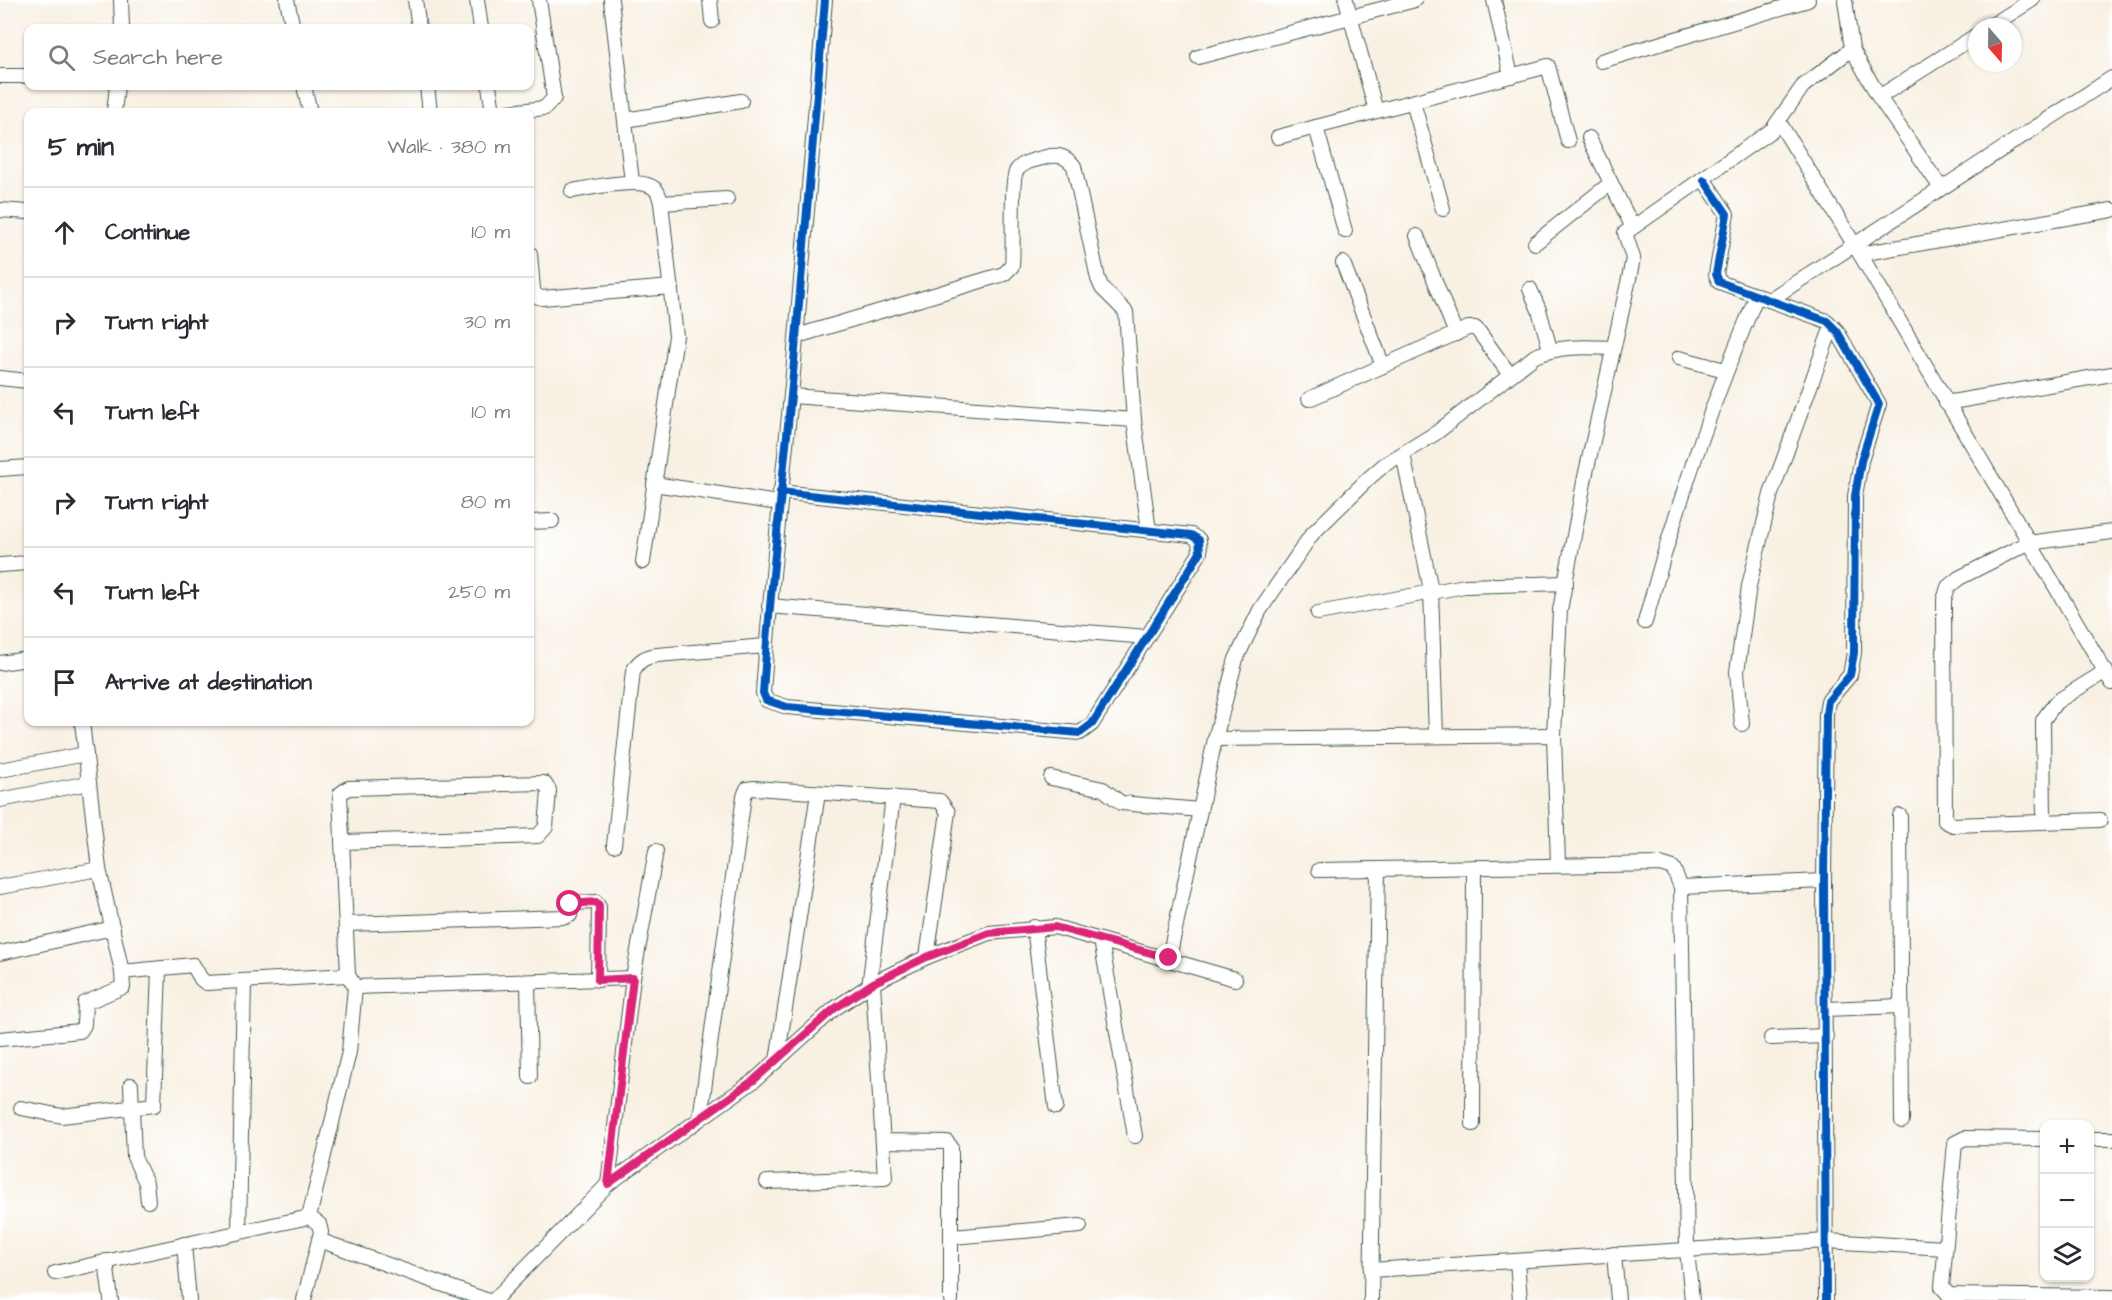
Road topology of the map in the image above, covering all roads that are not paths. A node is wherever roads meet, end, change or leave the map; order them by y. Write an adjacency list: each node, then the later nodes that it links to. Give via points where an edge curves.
1 (121, 0): 19 (street)
2 (287, 0): 20 (street)
3 (415, 0): 21 (street)
4 (477, 0): 22 (street)
5 (539, 0): 42 (street, via 554,98 545,108)
6 (611, 0): 44 (street)
7 (710, 0): 18 (street)
8 (825, 0): 73 (street)
9 (1346, 0): 16 (street)
10 (1415, 0): 16 (street)
11 (1494, 0): 29 (street)
12 (1808, 0): 26 (street)
13 (1845, 0): 24 (street)
14 (2032, 0): 15 (street)
15 (2016, 4): 17 (street)
16 (1351, 17): 25 (street); 43 (street)
17 (2000, 18)
18 (712, 21)
19 (122, 24)
20 (292, 24)
21 (418, 24)
22 (480, 24)
23 (1968, 41): 35 (street)
24 (1852, 49): 35 (street); 45 (street, via 1796,93)
25 (1198, 57)
26 (1601, 61)
27 (0, 76): 28 (street)
28 (24, 76)
29 (1511, 76): 37 (street); 49 (street, via 1548,66)
30 (2112, 78): 53 (street)
31 (117, 90): 38 (street)
32 (305, 90): 39 (street)
33 (427, 90): 40 (street)
34 (490, 90): 41 (street)
35 (1879, 97): 53 (street)
36 (741, 101): 44 (street)
37 (1413, 102): 43 (street); 57 (street)
38 (114, 108)
39 (309, 108)
40 (430, 108)
41 (492, 108)
42 (534, 109)
43 (1376, 111): 46 (street)
44 (625, 120): 51 (street)
45 (1779, 122): 50 (street); 65 (street)
46 (1316, 127): 47 (street); 62 (street)
47 (1278, 137)
48 (1589, 138): 52 (street)
49 (1568, 141)
50 (1704, 180): 61 (street); 70 (street, via 1727,214 1719,282)
51 (632, 182): 54 (street); 56 (street, via 650,185)
52 (1611, 183): 61 (street); 64 (street)
53 (1941, 188): 65 (street)
54 (572, 191)
55 (727, 199): 56 (street)
56 (661, 203): 67 (street)
57 (1443, 209)
58 (0, 210): 60 (street)
59 (2112, 210): 65 (street)
60 (24, 212)
61 (1632, 226): 74 (street, via 1625,233 1633,258)
62 (1345, 231)
63 (1417, 236): 72 (street)
64 (1535, 243)
65 (1857, 249): 70 (street); 85 (street)
66 (1343, 263): 77 (street)
67 (671, 287): 69 (street, via 542,298); 90 (street, via 676,336)
68 (1530, 289): 75 (street)
69 (534, 292)
70 (1763, 297): 71 (street); 78 (street)
71 (1832, 326): 110 (street, via 1771,494 1749,586 1737,672); 134 (street, via 1879,404 1861,461 1855,496 1854,653 1850,675 1827,707)
72 (1455, 333): 77 (street); 80 (street, via 1475,328)
73 (796, 336): 83 (street); 86 (street, via 1008,271 1014,244 1013,180 1017,170 1027,162 1057,154 1074,166 1098,279 1126,312)
74 (1614, 348): 75 (street); 100 (street)
75 (1550, 349): 80 (street)
76 (1679, 358): 78 (street)
77 (1383, 366): 84 (street)
78 (1725, 370): 104 (street, via 1670,531)
79 (2112, 374): 85 (street)
80 (1510, 375): 87 (street)
81 (0, 378): 82 (street)
82 (24, 381)
83 (791, 396): 86 (street); 91 (street)
84 (1309, 399)
85 (1946, 402): 96 (street)
86 (1134, 420): 94 (street)
87 (1403, 454): 101 (street); 114 (street, via 1384,465 1340,505 1288,566 1236,659)
88 (24, 467): 89 (street)
89 (0, 469)
90 (654, 484): 91 (street); 97 (street)
91 (779, 498): 94 (street); 102 (street)
92 (552, 521): 93 (street)
93 (534, 522)
94 (1149, 531): 105 (street, via 1191,535 1201,544 1200,554)
95 (2112, 532): 96 (street)
96 (2028, 543): 109 (street); 125 (street, via 1959,578 1948,587 1944,600 1945,821 1953,825)
97 (643, 562)
98 (24, 563): 99 (street)
99 (0, 565)
100 (1566, 583): 101 (street, via 1465,586); 112 (street, via 1555,666)
101 (1431, 594): 103 (street); 113 (street)
102 (769, 606): 105 (street); 106 (street)
103 (1318, 614)
104 (1645, 622)
105 (1147, 637): 106 (street, via 1092,724 1080,733 771,703 763,693)
106 (766, 646): 127 (street, via 657,655 637,663)
107 (24, 660): 108 (street)
108 (0, 663)
109 (2108, 671): 125 (street, via 2056,702 2043,720)
110 (1742, 724)
111 (82, 726): 115 (street)
112 (1554, 735): 113 (street); 129 (street)
113 (1436, 736): 114 (street)
114 (1215, 739): 122 (street)
115 (86, 754): 116 (street); 118 (street)
116 (0, 770)
117 (1051, 778): 122 (street, via 1103,789 1121,802)
118 (89, 783): 121 (street); 131 (street)
119 (818, 793): 120 (street); 158 (street); 164 (street, via 754,788 747,789 744,796)
120 (892, 797): 142 (street, via 940,801 948,812); 152 (street)
121 (0, 800)
122 (1200, 810): 143 (street)
123 (1900, 816): 153 (street)
124 (2100, 820): 125 (street)
125 (2044, 821)
126 (343, 842): 126 (street, via 537,836 546,827 549,790 544,783 348,788 340,794); 137 (street)
127 (614, 845)
128 (656, 851): 146 (street)
129 (1558, 866): 130 (street); 136 (street, via 1660,864 1673,868)
130 (1474, 867): 132 (street); 166 (street)
131 (99, 869): 135 (street); 139 (street)
132 (1378, 869): 133 (street); 187 (street)
133 (1319, 870)
134 (1824, 881): 136 (street); 154 (street)
135 (0, 887)
136 (1681, 887): 183 (street)
137 (346, 924): 148 (street, via 565,917 570,915 571,903 596,902); 150 (street)
138 (1034, 927): 140 (street, via 1055,927); 142 (street, via 989,933); 161 (street)
139 (113, 928): 141 (street); 145 (street)
140 (1101, 940): 143 (street); 167 (street)
141 (0, 953)
142 (927, 957): 152 (street)
143 (1169, 958): 147 (street)
144 (159, 969): 145 (street); 149 (street, via 193,965 203,982); 163 (street, via 156,1102 151,1107)
145 (122, 972): 157 (street, via 124,983 120,990 85,1003 84,1029)
146 (633, 978): 148 (street); 173 (street)
147 (1235, 979)
148 (598, 980): 151 (street)
149 (244, 981): 150 (street); 177 (street)
150 (351, 981): 151 (street); 175 (street, via 349,1052)
151 (528, 982): 159 (street)
152 (871, 985): 158 (street, via 834,1009); 171 (street)
153 (1901, 1006): 154 (street); 165 (street)
154 (1826, 1008): 155 (street)
155 (1826, 1036): 156 (street); 180 (street)
156 (1771, 1038)
157 (0, 1039)
158 (777, 1061): 164 (street)
159 (530, 1077)
160 (131, 1085): 163 (street)
161 (1056, 1107)
162 (21, 1108): 163 (street, via 62,1116)
163 (131, 1110): 174 (street, via 134,1157 146,1183)
164 (700, 1119): 173 (street)
165 (1902, 1121)
166 (1473, 1124)
167 (1136, 1136)
168 (2040, 1139): 182 (street, via 1965,1138 1956,1143)
169 (2094, 1139): 170 (street)
170 (2112, 1139)
171 (884, 1141): 172 (street, via 885,1178); 178 (street, via 947,1142 952,1153)
172 (766, 1182)
173 (608, 1184): 194 (street)
174 (148, 1201)
175 (309, 1217): 177 (street); 179 (street, via 319,1224)
176 (1080, 1226): 178 (street)
177 (239, 1232): 181 (street)
178 (952, 1237): 195 (street)
179 (320, 1240): 192 (street); 193 (street)
180 (1826, 1241): 182 (street); 183 (street); 200 (street)
181 (184, 1244): 186 (street); 191 (street)
182 (1945, 1248): 189 (street, via 1942,1287 1949,1295)
183 (1687, 1250): 184 (street); 199 (street)
184 (1614, 1254): 185 (street); 198 (street)
185 (1517, 1261): 187 (street); 197 (street)
186 (106, 1262): 188 (street); 190 (street)
187 (1371, 1270): 196 (street)
188 (55, 1273)
189 (2112, 1298)
190 (111, 1300)
191 (189, 1300)
192 (304, 1300)
193 (486, 1300)
194 (494, 1300)
195 (951, 1300)
196 (1371, 1300)
197 (1520, 1300)
198 (1618, 1300)
199 (1692, 1300)
200 (1826, 1300)

